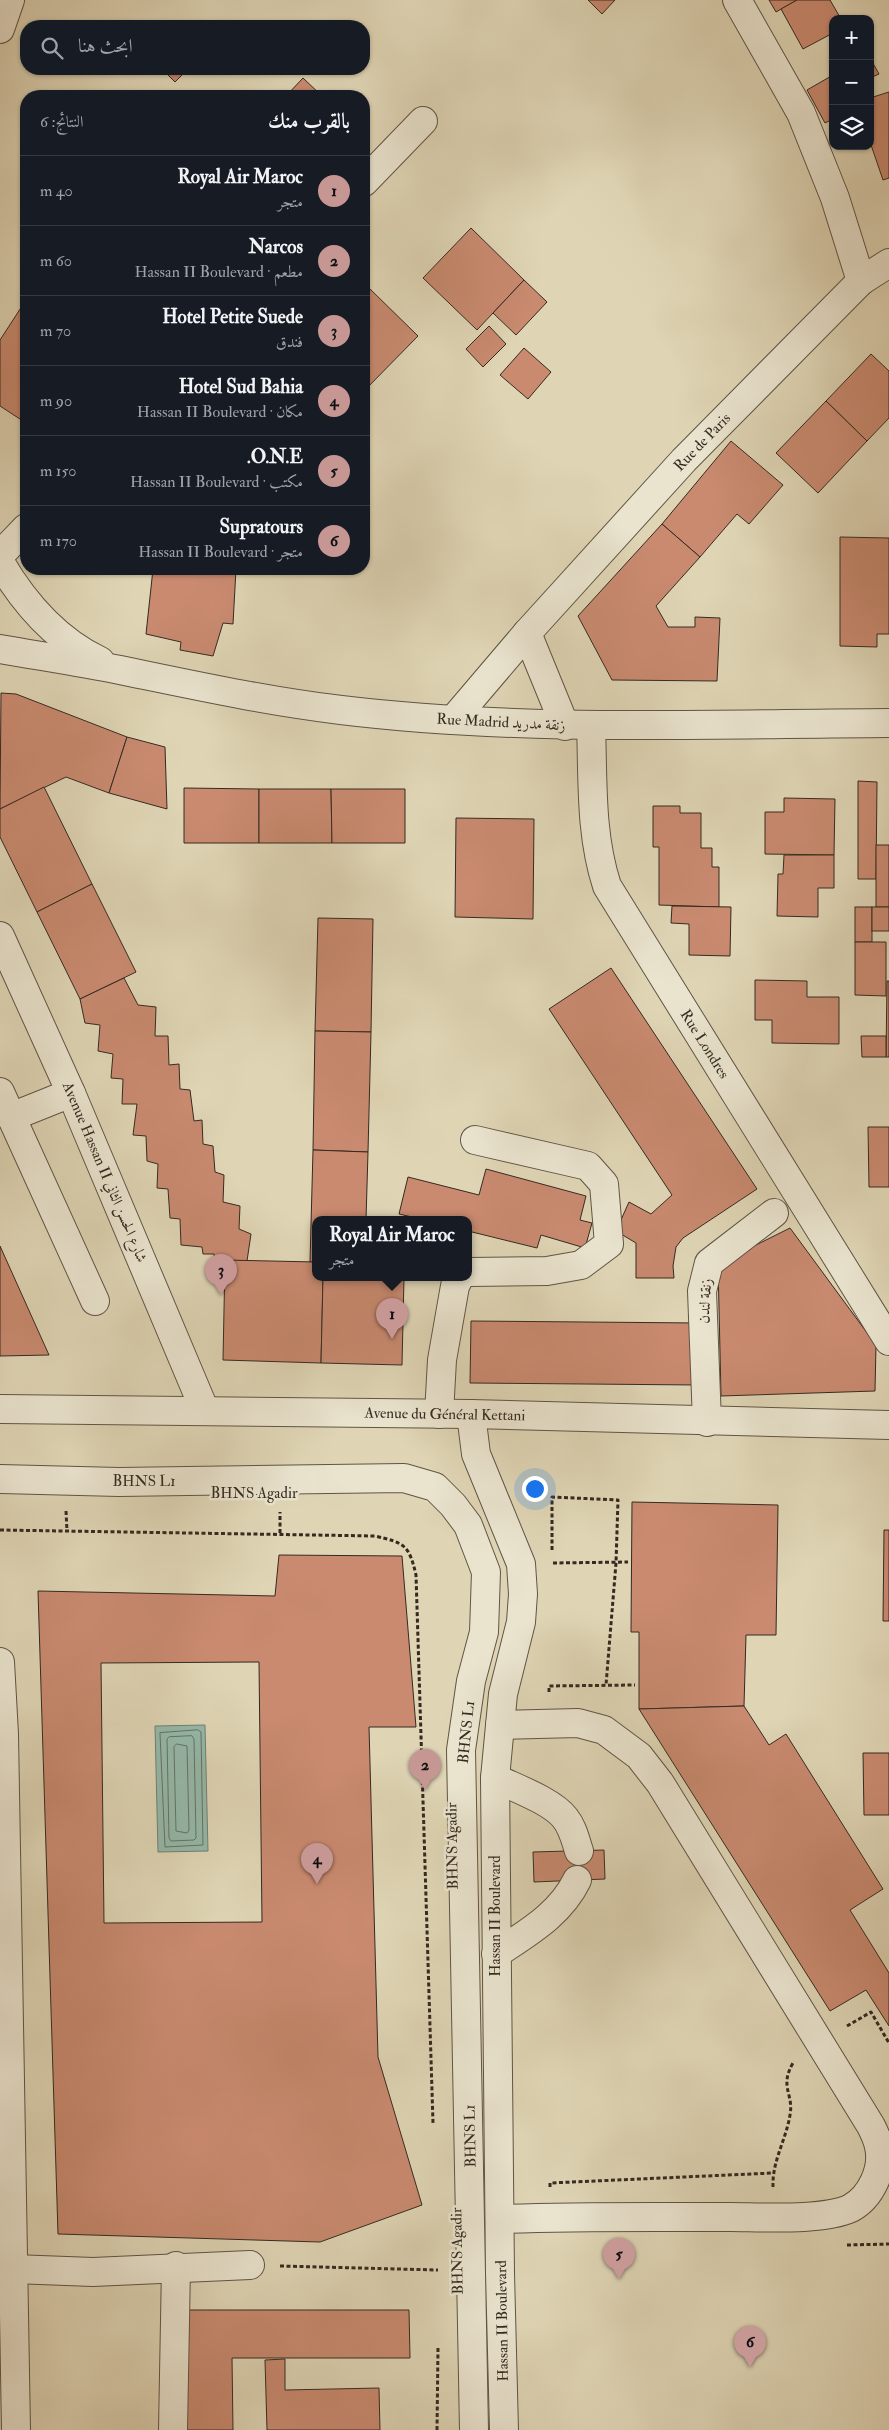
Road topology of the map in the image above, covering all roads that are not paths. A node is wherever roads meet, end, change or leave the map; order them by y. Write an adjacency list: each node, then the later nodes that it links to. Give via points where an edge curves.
1 (10, 0): 3 (street)
2 (737, 0): 7 (street, via 801,112 835,198)
3 (0, 29)
4 (423, 121): 5 (street)
5 (370, 176)
6 (889, 263): 7 (street, Rue de Paris)
7 (861, 281): 10 (street, Rue de Paris, via 684,460)
8 (20, 538): 9 (street)
9 (1, 569): 12 (street, Rue Madrid زنقة مدريد, via 41,618 63,638 89,656)
10 (526, 633): 13 (street, Rue de Paris); 15 (street)
11 (0, 649): 12 (street, Rue Madrid زنقة مدريد)
12 (117, 669): 13 (street, Rue Madrid زنقة مدريد, via 228,692 331,708)
13 (453, 720): 15 (street, Rue Madrid زنقة مدريد)
14 (889, 723): 15 (street, Rue Madrid زنقة مدريد)
15 (578, 726): 25 (street, Rue Londres, via 598,857 607,886)
16 (0, 936): 18 (street, Avenue Hassan II شارع الحسن الثاني)
17 (0, 1092): 19 (street)
18 (71, 1092): 19 (street); 27 (street, Avenue Hassan II شارع الحسن الثاني)
19 (11, 1116): 24 (street)
20 (475, 1140): 22 (street, via 588,1166 604,1184 610,1244 581,1265 547,1271)
21 (774, 1213): 30 (street, زنقة لندن, via 709,1263 702,1291)
22 (472, 1272)
23 (457, 1281): 28 (street, via 442,1360)
24 (95, 1301)
25 (889, 1341)
26 (0, 1408): 27 (street, Avenue du Général Kettani)
27 (205, 1411): 28 (street, Avenue du Général Kettani)
28 (439, 1414): 29 (street, Avenue du Général Kettani)
29 (472, 1414): 30 (street, Avenue du Général Kettani); 35 (street, Hassan II Boulevard, via 476,1454 510,1535 521,1572 523,1594 521,1622 503,1694)
30 (706, 1422): 31 (street, Avenue du Général Kettani)
31 (889, 1425)
32 (0, 1480): 49 (street, BHNS L1, via 119,1482 404,1478 435,1487 468,1525 486,1572 484,1632 471,1681 461,1750)
33 (0, 1491): 48 (street, BHNS Agadir, via 403,1495 430,1502 444,1512 464,1539 474,1571 476,1602 450,1730)
34 (0, 1662): 37 (street)
35 (500, 1725): 36 (street, Hassan II Boulevard); 42 (street, via 578,1723 604,1730 638,1756 660,1783 871,2126 880,2148 879,2171 869,2192 851,2208 828,2214)
36 (495, 1778): 38 (street, via 555,1808 573,1830); 40 (street, Hassan II Boulevard)
37 (2, 1821): 41 (street)
38 (579, 1850)
39 (578, 1880): 40 (street, via 570,1896 550,1917)
40 (496, 1954): 42 (street, Hassan II Boulevard)
41 (6, 2175): 45 (street)
42 (500, 2219): 50 (street, Hassan II Boulevard)
43 (250, 2265): 44 (street)
44 (176, 2266): 45 (street, via 93,2272); 47 (street)
45 (13, 2269): 46 (street)
46 (16, 2430)
47 (173, 2430)
48 (461, 2430)
49 (474, 2430)
50 (504, 2430)

